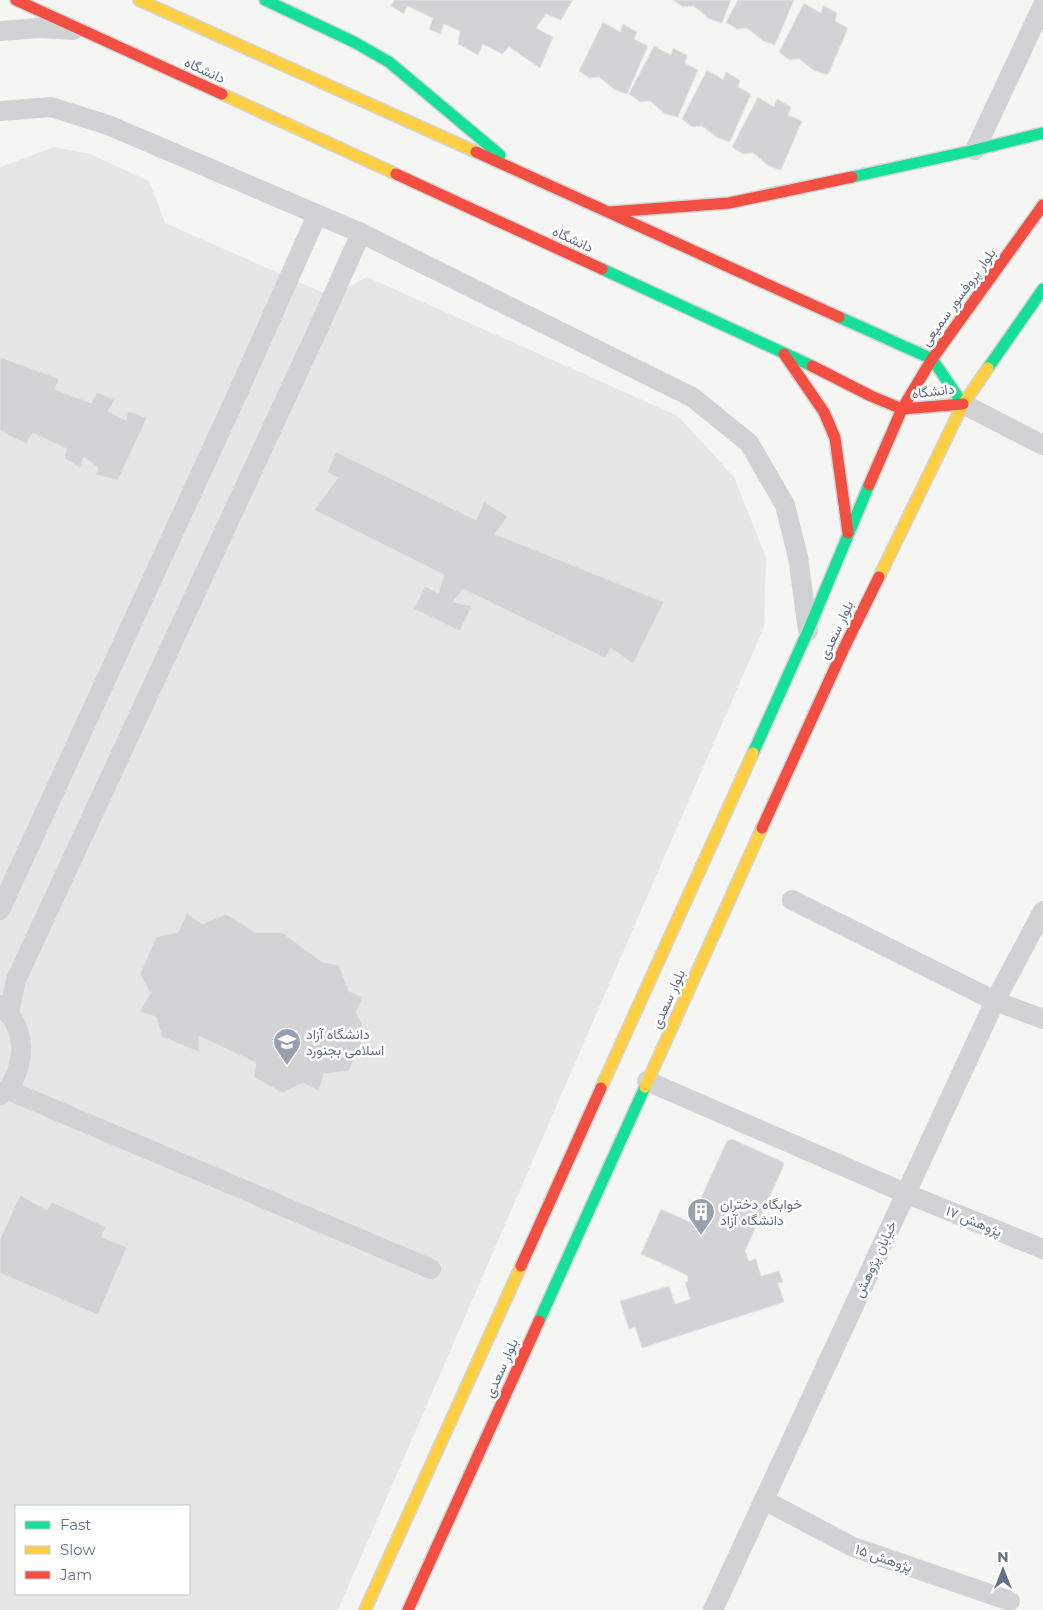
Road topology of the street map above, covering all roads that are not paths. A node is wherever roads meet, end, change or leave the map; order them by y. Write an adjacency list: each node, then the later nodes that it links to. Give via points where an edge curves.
1 (16, 0): 6 (main road, دانشگاه)
2 (139, 0): 10 (main road)
3 (265, 0): 10 (main road, via 389,62)
4 (1043, 4): 9 (street)
5 (0, 31): 6 (street, via 39,28)
6 (82, 31): 16 (main road, دانشگاه)
7 (0, 111): 13 (street, via 51,107 108,125)
8 (1043, 134): 9 (main road)
9 (975, 150): 12 (main road, via 729,203)
10 (526, 176): 12 (main road)
11 (1043, 205): 17 (main road, بلوار پروفسور سمیعی)
12 (607, 213): 17 (main road)
13 (317, 215): 14 (street); 24 (street)
14 (361, 233): 22 (street, via 692,397 749,443 785,505 798,557); 27 (street)
15 (1043, 289): 18 (main road)
16 (782, 351): 19 (main road, دانشگاه); 21 (main road, via 824,412 835,438)
17 (932, 360): 18 (main road, دانشگاه); 19 (main road, بلوار پروفسور سمیعی)
18 (963, 404): 19 (main road, دانشگاه); 20 (street); 29 (main road, بلوار سعدی, via 844,648)
19 (902, 410): 21 (main road, بلوار سعدی)
20 (1043, 445)
21 (848, 534): 22 (main road, بلوار سعدی)
22 (808, 632): 37 (main road, بلوار سعدی)
23 (792, 900): 26 (street)
24 (0, 910)
25 (1043, 910): 26 (street, خیابان پژوهش)
26 (994, 1001): 28 (street); 31 (street, خیابان پژوهش)
27 (5, 1009): 30 (street, via 20,1038 20,1065)
28 (1043, 1019)
29 (648, 1081): 31 (street, پژوهش ۱۷); 38 (main road, بلوار سعدی)
30 (4, 1093): 33 (street)
31 (905, 1193): 32 (street, پژوهش ۱۷); 34 (street, خیابان پژوهش)
32 (1043, 1249)
33 (431, 1269)
34 (764, 1500): 35 (street, پژوهش ۱۵, via 853,1547); 36 (street, خیابان پژوهش)
35 (1010, 1601)
36 (715, 1609)
37 (365, 1610)
38 (408, 1610)

